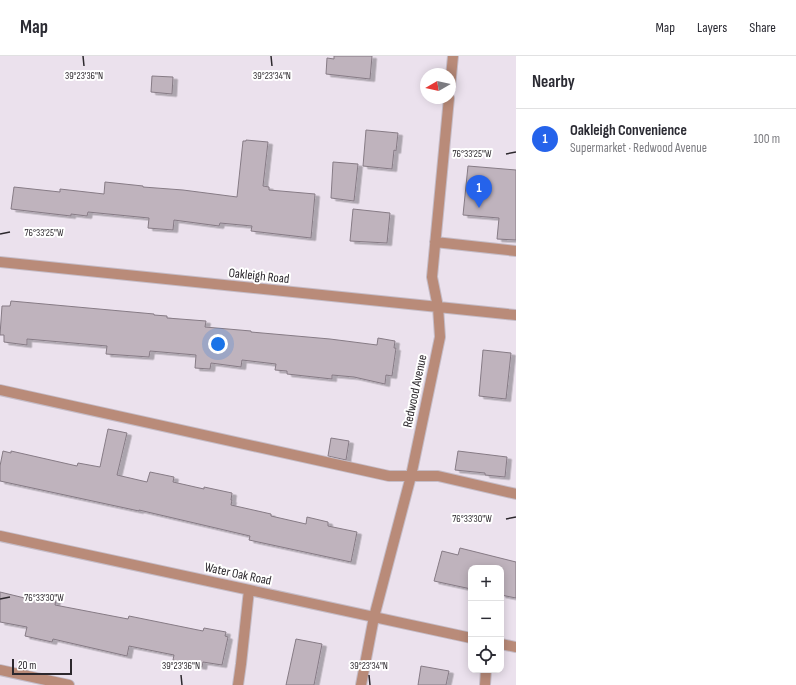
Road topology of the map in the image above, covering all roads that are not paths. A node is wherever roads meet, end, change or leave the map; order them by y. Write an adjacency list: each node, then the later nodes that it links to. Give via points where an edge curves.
1 (453, 56): 2 (street)
2 (452, 68)
3 (448, 104): 4 (street, Redwood Avenue)
4 (436, 242): 5 (street); 7 (street, Redwood Avenue, via 432,276)
5 (516, 251)
6 (0, 262): 7 (street, Oakleigh Road)
7 (438, 307): 8 (street, Oakleigh Road); 10 (street, Redwood Avenue, via 440,336)
8 (516, 315)
9 (0, 390): 10 (street, via 389,476)
10 (411, 476): 11 (street, via 438,476); 14 (street, Redwood Avenue)
11 (516, 494)
12 (0, 536): 13 (street, Water Oak Road)
13 (249, 590): 14 (street, Water Oak Road); 21 (street)
14 (374, 617): 15 (street, Water Oak Road); 22 (street, Redwood Avenue)
15 (468, 637)
16 (504, 645): 17 (street)
17 (516, 647)
18 (0, 670): 20 (street)
19 (486, 673): 23 (street)
20 (69, 685)
21 (238, 685)
22 (361, 685)
23 (485, 685)

